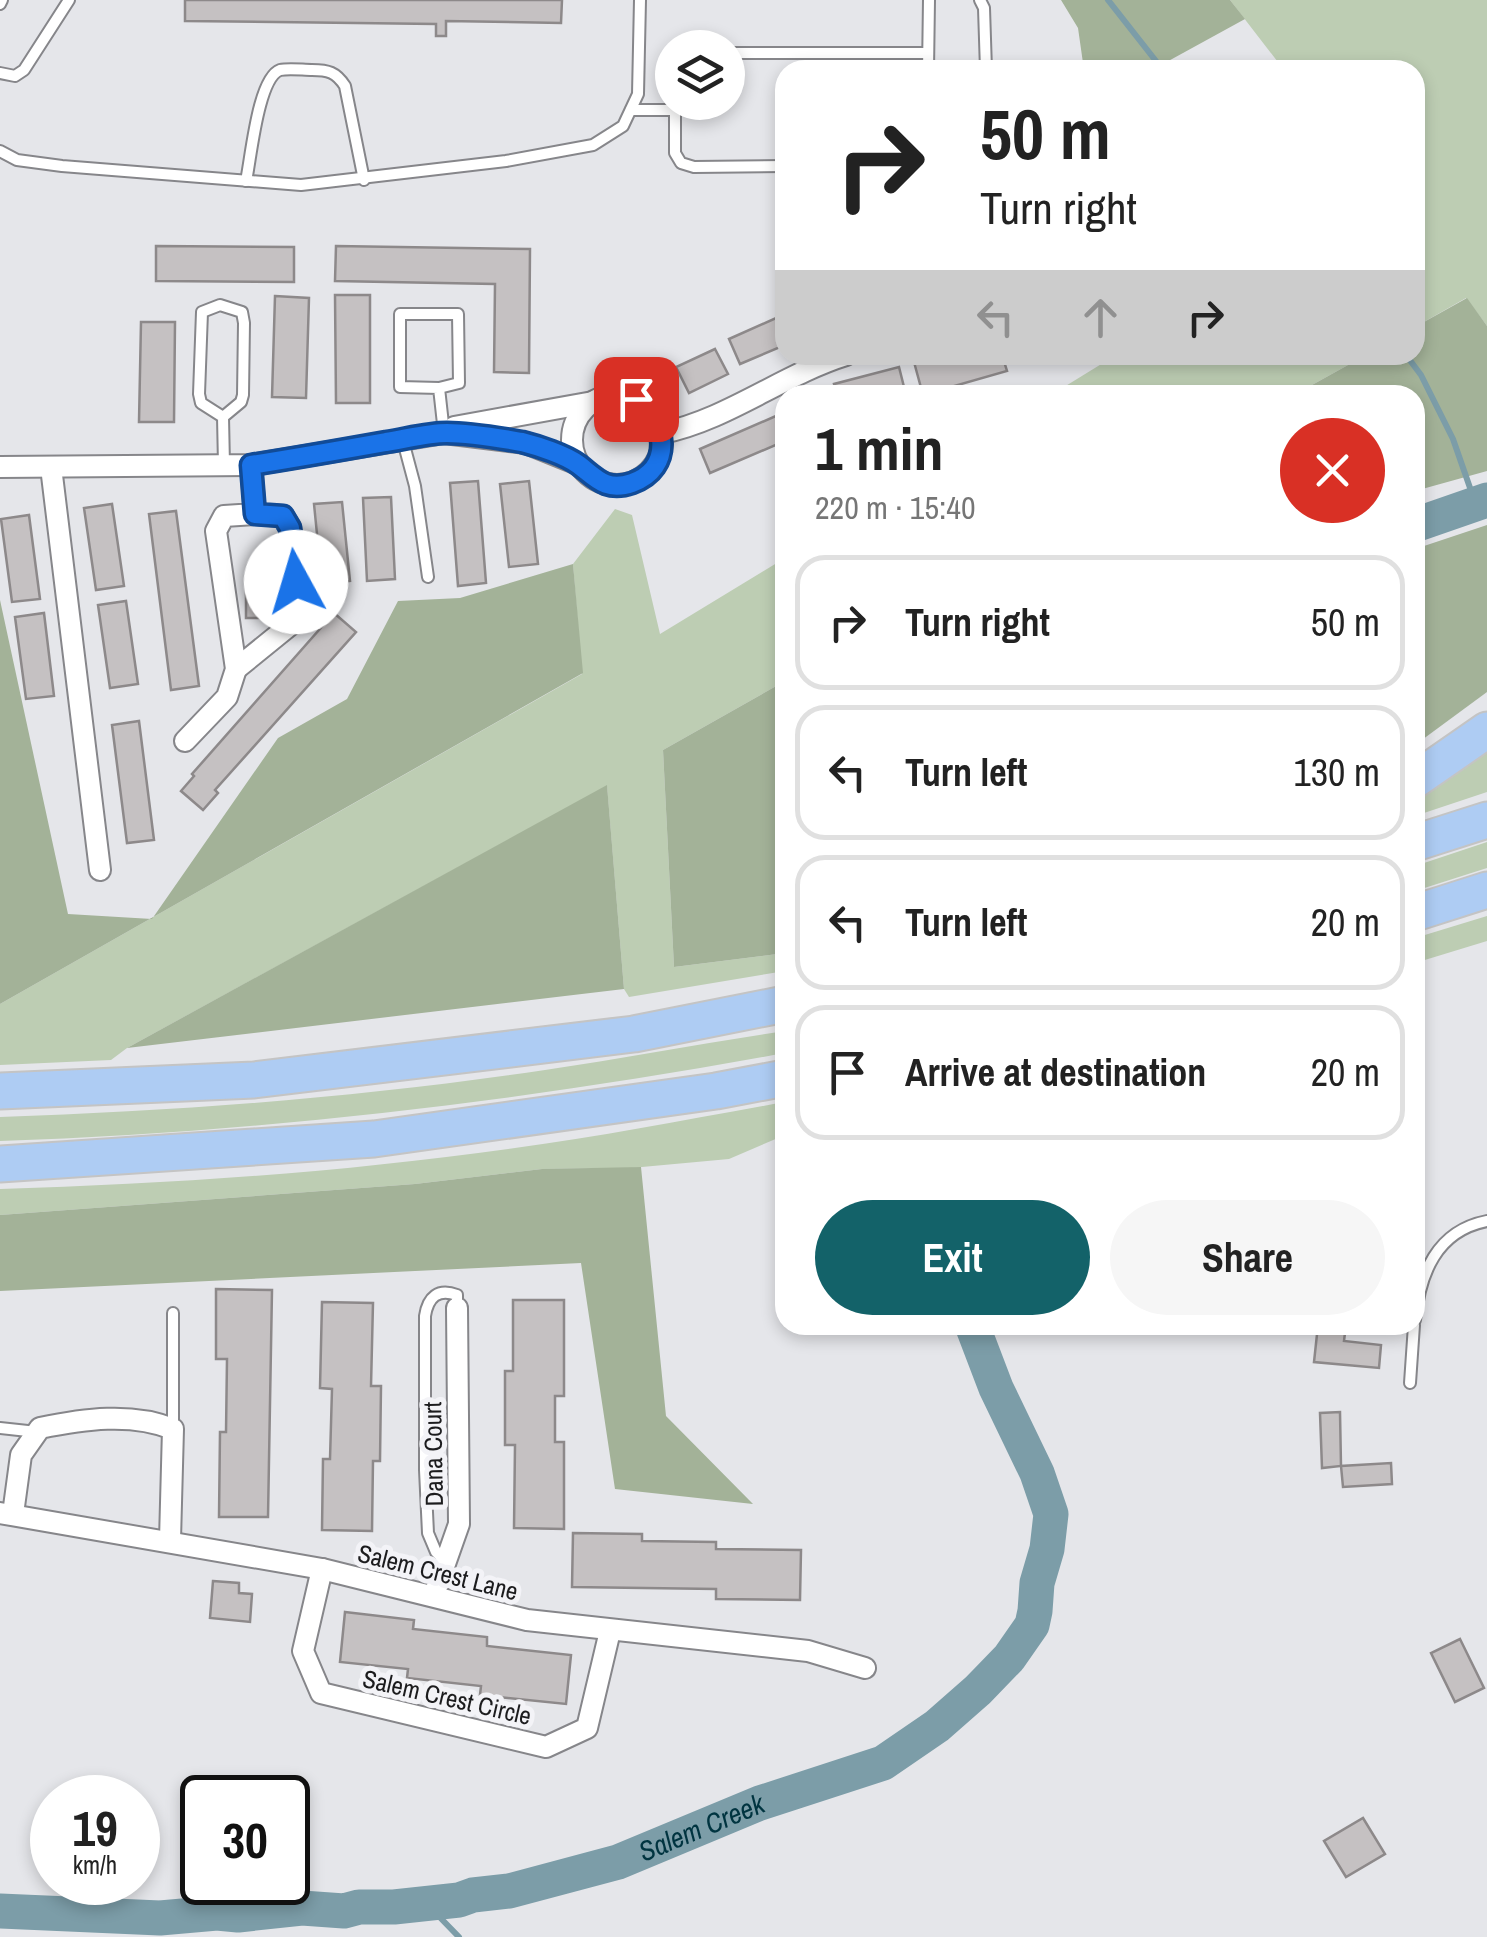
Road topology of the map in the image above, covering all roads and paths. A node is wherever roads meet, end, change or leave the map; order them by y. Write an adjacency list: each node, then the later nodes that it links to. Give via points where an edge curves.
1 (68, 0): 9 (lane, via 24,70)
2 (640, 0): 11 (lane, via 638,94)
3 (928, 0): 6 (lane)
4 (980, 0): 8 (lane)
5 (745, 53): 6 (lane)
6 (928, 53): 7 (lane)
7 (928, 60)
8 (986, 60)
9 (0, 73)
10 (655, 108): 11 (lane)
11 (631, 110): 15 (lane, via 623,126 592,145)
12 (676, 120): 14 (lane, via 681,163)
13 (0, 151): 16 (lane, via 17,160)
14 (775, 166)
15 (364, 180): 16 (lane, via 302,186); 16 (lane, via 338,75 280,70 263,94)
16 (246, 181)
17 (815, 365): 22 (street, via 687,428)
18 (439, 388): 18 (lane, via 400,387 400,314 458,314 459,383); 21 (lane)
19 (593, 402): 21 (street); 22 (street, via 636,399); 24 (street, via 574,423)
20 (223, 417): 20 (lane, via 199,394 202,312 220,305 242,312 244,323 243,395); 25 (lane)
21 (444, 433): 23 (street); 24 (street, via 526,443)
22 (662, 433): 24 (street, via 656,463 632,483 602,483)
23 (402, 440): 26 (street); 30 (lane)
24 (578, 464)
25 (224, 465): 26 (street); 27 (street)
26 (251, 465): 29 (street)
27 (51, 467): 28 (street); 37 (street)
28 (0, 468)
29 (255, 514): 31 (street, via 224,516 216,531); 31 (street, via 283,516 290,528 298,609 289,626)
30 (428, 577)
31 (236, 669): 33 (street, via 227,697)
32 (1487, 730): 34 (highway)
33 (185, 742)
34 (1425, 773)
35 (1487, 820): 36 (highway)
36 (1425, 840)
37 (100, 870)
38 (1487, 890): 39 (highway)
39 (1425, 910)
40 (775, 1006): 42 (highway, via 634,1034 254,1080)
41 (775, 1080): 43 (highway, via 374,1139)
42 (0, 1091)
43 (0, 1164)
44 (1487, 1221): 45 (lane, via 1452,1236)
45 (1425, 1273)
46 (457, 1308): 55 (street, Dana Court, via 459,1524); 55 (lane, via 457,1295 435,1294 425,1316 428,1533)
47 (172, 1313): 51 (lane)
48 (1414, 1335): 49 (lane)
49 (1410, 1384)
50 (0, 1428): 52 (lane)
51 (173, 1429): 52 (street, via 84,1419); 54 (street)
52 (38, 1432): 53 (street, via 22,1455)
53 (6, 1514): 54 (street, Salem Crest Lane)
54 (170, 1540): 56 (street, Salem Crest Lane)
55 (446, 1561): 57 (street, Dana Court)
56 (322, 1569): 57 (street, Salem Crest Lane); 58 (street, Salem Crest Circle, via 303,1650 321,1693 546,1747 587,1728)
57 (434, 1595): 58 (street, Salem Crest Lane, via 527,1620)
58 (610, 1631): 59 (street, Salem Crest Lane, via 808,1651)
59 (864, 1668)

